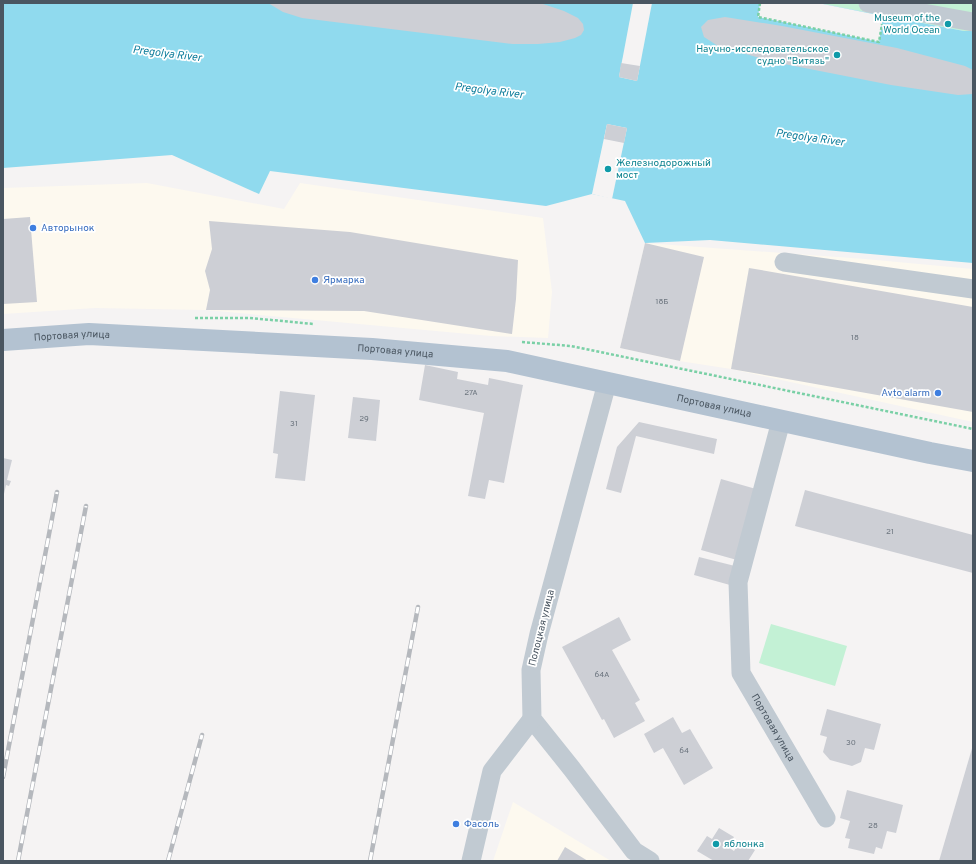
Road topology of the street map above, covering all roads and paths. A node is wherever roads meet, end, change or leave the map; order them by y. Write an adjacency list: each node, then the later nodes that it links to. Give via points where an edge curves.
1 (760, 3): 4 (path, via 758,17 879,42)
2 (868, 3): 3 (street)
3 (973, 22)
4 (882, 23)
5 (784, 262): 6 (street)
6 (973, 289)
7 (3, 340): 8 (main road, Портовая улица, via 89,334 372,349 507,361)
8 (607, 383): 9 (main road, Портовая улица); 11 (street, Полоцкая улица, via 539,634 531,670)
9 (781, 421): 10 (main road, Портовая улица); 12 (street, Портовая улица, via 738,582 741,673)
10 (973, 460)
11 (532, 719): 13 (street, via 492,771); 14 (street, via 634,851)
12 (826, 818)
13 (471, 861)
14 (650, 861)

